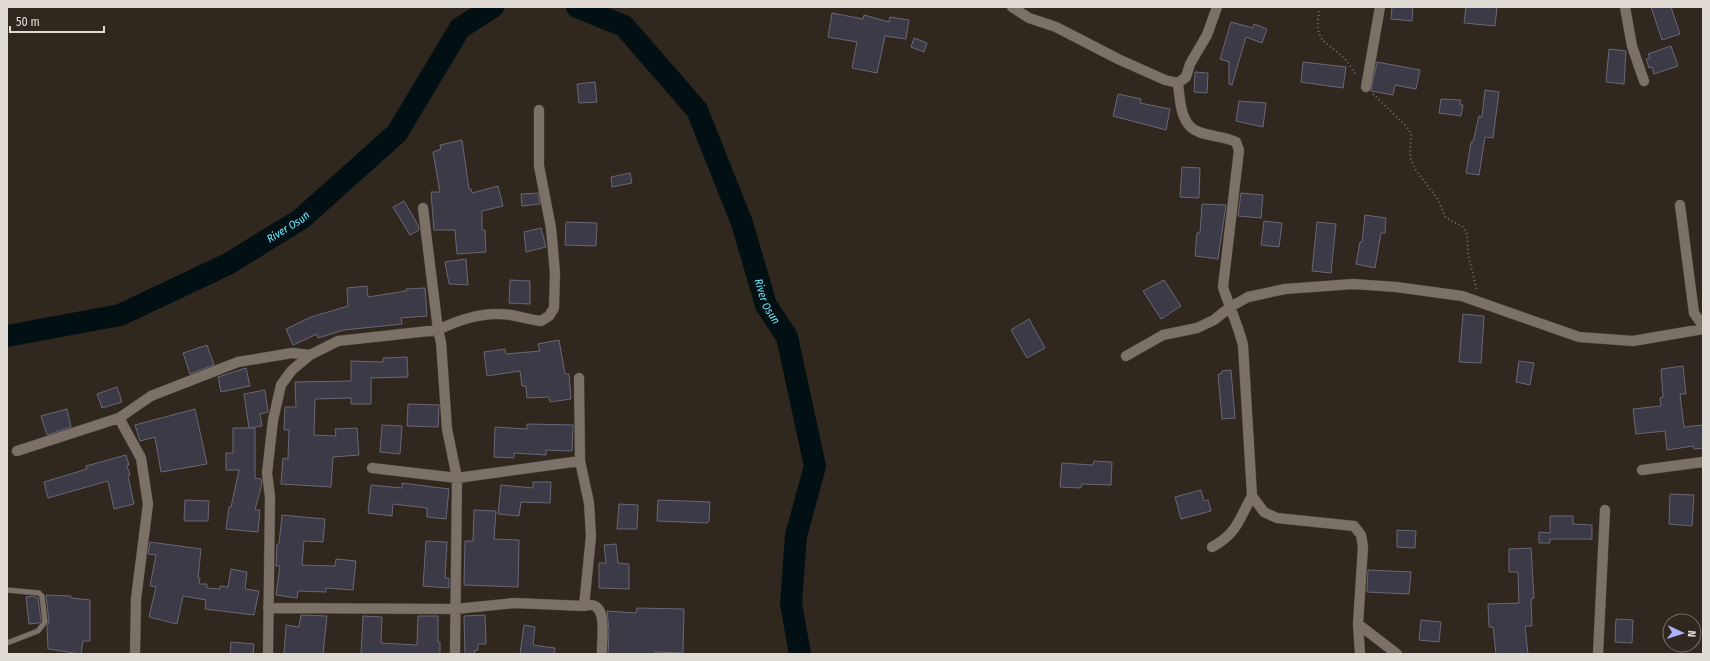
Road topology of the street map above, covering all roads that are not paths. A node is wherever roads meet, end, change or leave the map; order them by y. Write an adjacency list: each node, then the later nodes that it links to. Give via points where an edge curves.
1 (1012, 7): 6 (street, via 1029,18 1056,27 1118,59 1165,80)
2 (1217, 7): 6 (street, via 1207,35 1190,64 1186,77)
3 (1380, 7): 7 (street)
4 (1625, 7): 5 (street, via 1632,46)
5 (1644, 81)
6 (1178, 83): 11 (street, via 1182,112 1190,126 1199,132 1226,137 1236,142 1239,150 1223,287)
7 (1366, 87)
8 (539, 110): 13 (street, via 540,166 551,228 555,273 554,308 549,316 541,321 510,315 482,315 455,321)
9 (1680, 206): 12 (street, via 1694,313)
10 (423, 208): 13 (street)
11 (1230, 307): 12 (street, via 1264,292 1352,284 1431,291 1477,300 1579,337 1634,341); 15 (street, via 1214,320 1197,328 1163,335); 24 (street, via 1238,324 1243,345)
12 (1703, 327)
13 (438, 330): 14 (street, via 338,341); 23 (street, via 442,342 447,428)
14 (310, 356): 17 (street, via 292,353 238,362 150,396); 29 (street, via 292,370 281,386 273,420 267,474 270,497)
15 (1126, 356)
16 (579, 378): 19 (street)
17 (119, 418): 18 (street); 33 (street, via 141,458 148,504 136,599)
18 (17, 451)
19 (580, 461): 23 (street); 28 (street, via 590,503 591,536)
20 (1703, 462): 22 (street)
21 (372, 468): 23 (street)
22 (1642, 470)
23 (457, 478): 30 (street)
24 (1252, 496): 26 (street, via 1232,533); 31 (street, via 1264,512 1277,518 1354,526 1361,535 1363,547)
25 (1605, 510): 39 (street)
26 (1212, 546)
27 (7, 590): 32 (lane, via 39,593 42,596 45,622 38,631)
28 (584, 606): 30 (street, via 514,603); 36 (street, via 597,607 601,613)
29 (268, 608): 30 (street); 34 (street)
30 (455, 609): 35 (street)
31 (1358, 624): 37 (street); 38 (street)
32 (7, 643)
33 (135, 654)
34 (268, 654)
35 (455, 654)
36 (602, 654)
37 (1360, 654)
38 (1397, 654)
39 (1598, 654)

